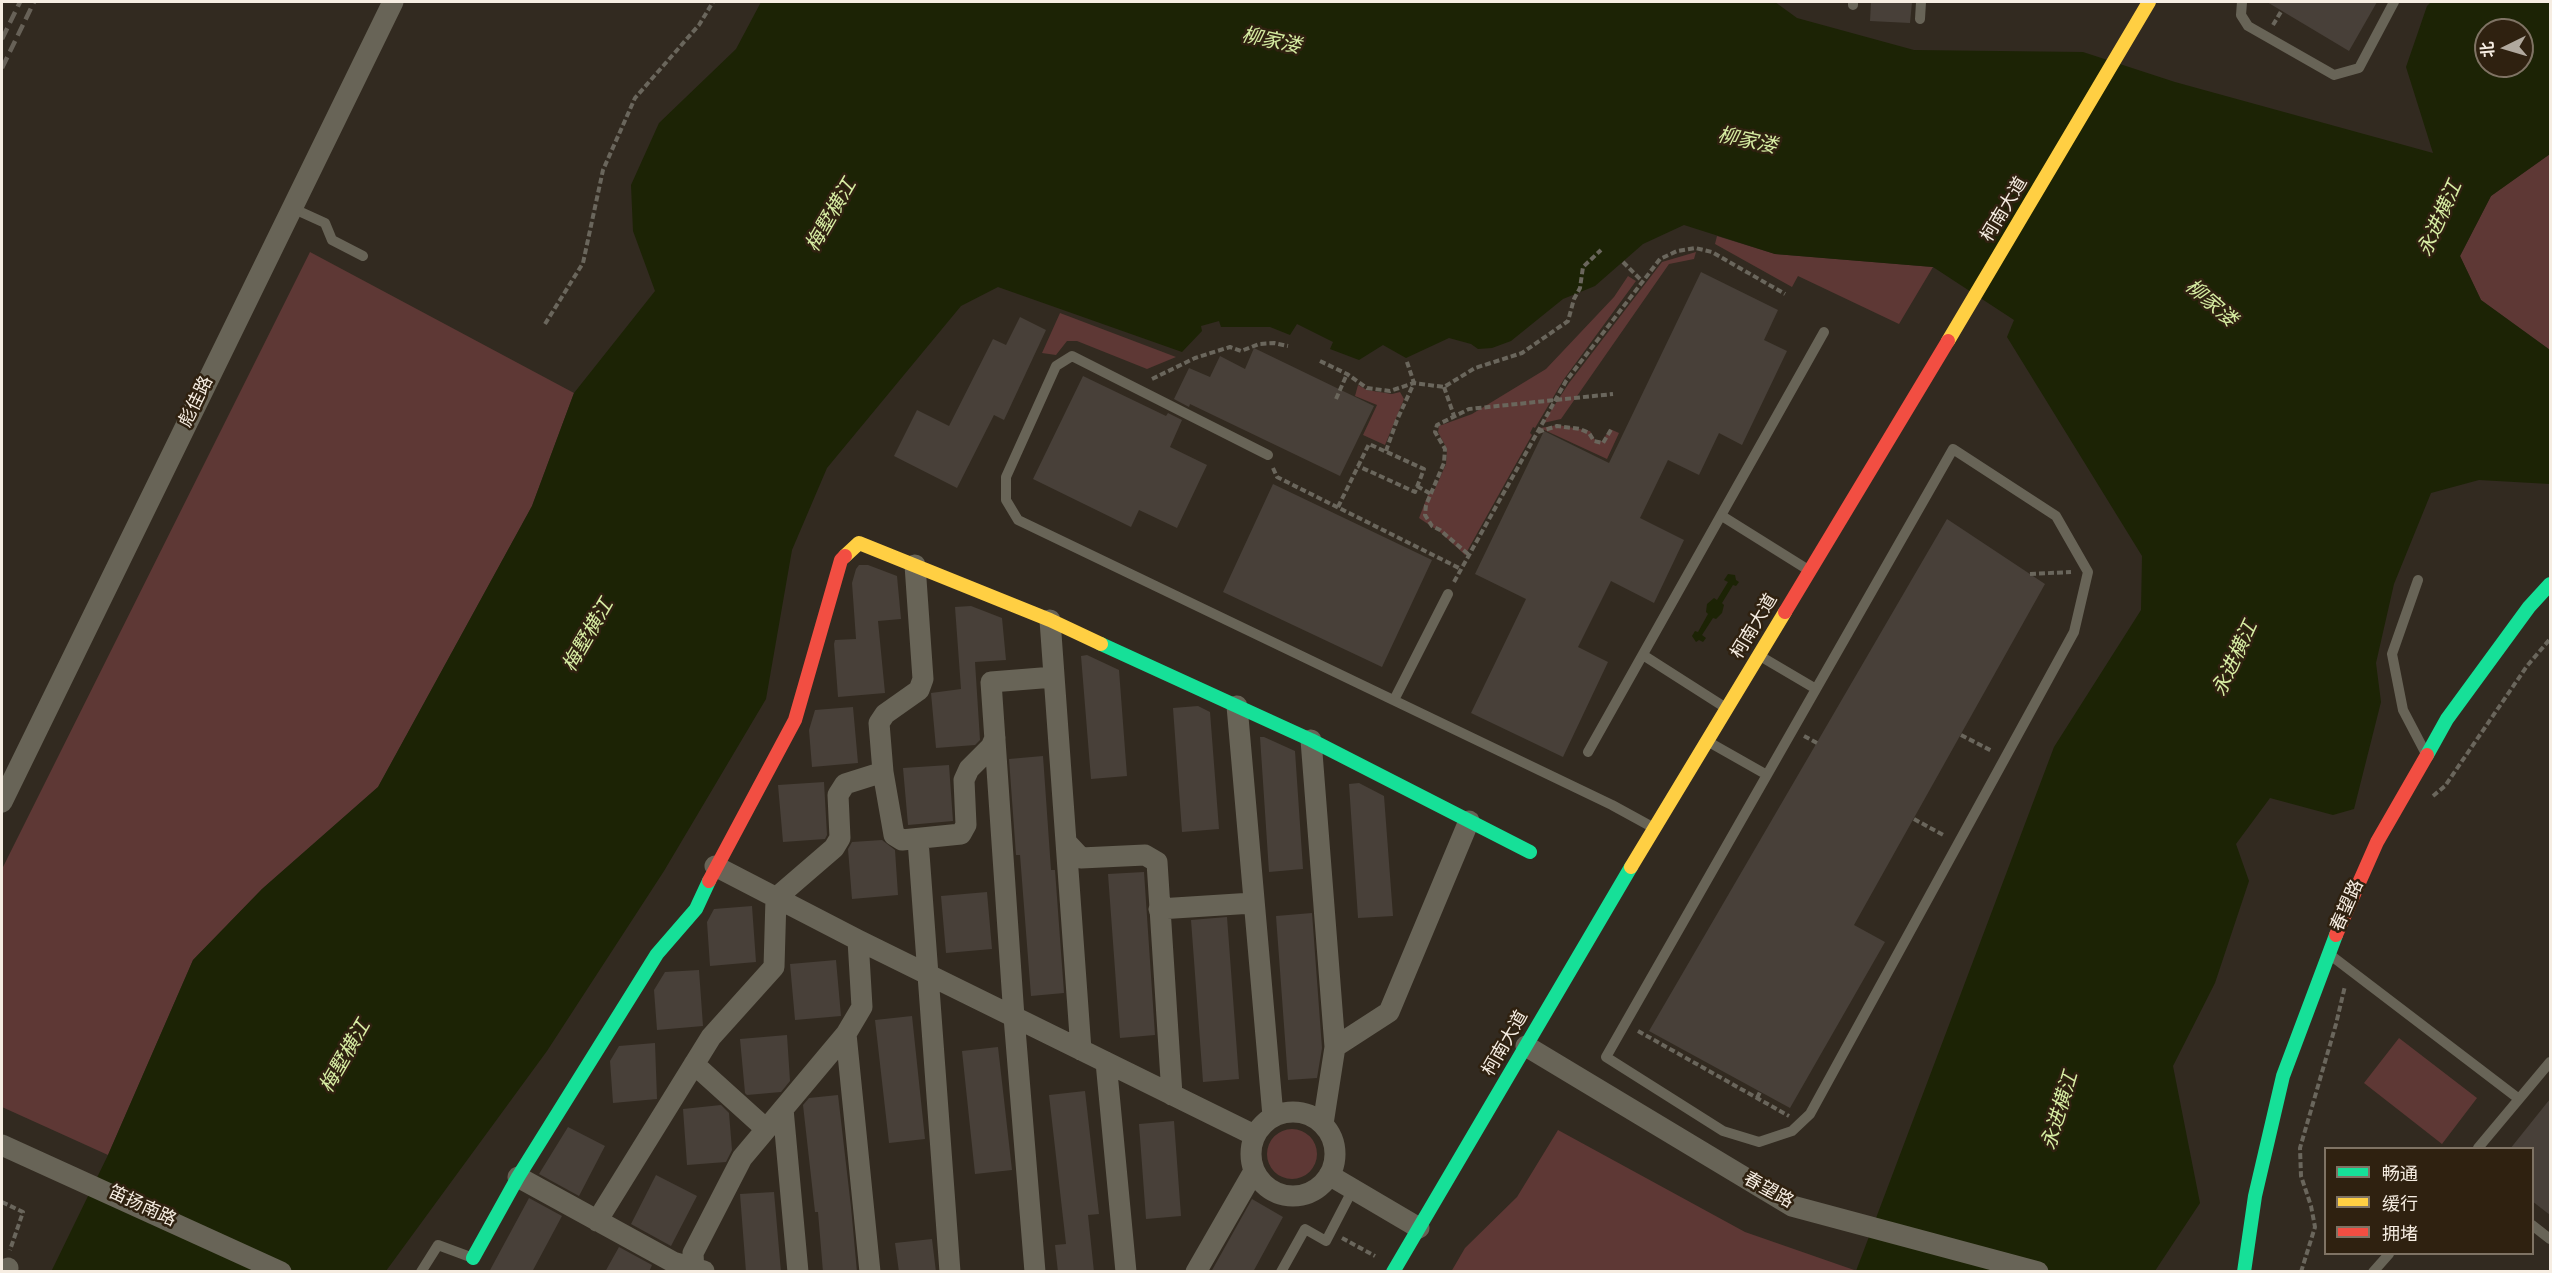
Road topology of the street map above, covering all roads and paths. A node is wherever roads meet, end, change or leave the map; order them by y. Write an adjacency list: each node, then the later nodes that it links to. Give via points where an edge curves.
1 (393, 2): 8 (street, 彪佳路)
2 (713, 2): 14 (path, via 699,25 635,98 603,170 584,263)
3 (1921, 2): 7 (lane)
4 (2150, 2): 39 (street, 柯南大道)
5 (2242, 2): 6 (lane, via 2241,15 2248,26 2334,75 2359,68)
6 (2394, 2)
7 (1920, 19)
8 (292, 208): 10 (lane, via 325,223 332,240); 64 (street, 彪佳路)
9 (1601, 250): 21 (path, via 1583,267 1568,321 1522,353 1475,368)
10 (363, 256)
11 (1623, 262): 12 (path)
12 (1642, 282): 13 (path, via 1660,259 1695,248 1712,252); 25 (path)
13 (1785, 294)
14 (545, 324)
15 (1824, 332): 35 (lane)
16 (1288, 346): 22 (path, via 1267,343 1241,351 1230,347 1195,358)
17 (1406, 359): 20 (path)
18 (1320, 361): 19 (path)
19 (1347, 374): 20 (path, via 1367,388 1390,391); 24 (path)
20 (1414, 383): 21 (path); 29 (path)
21 (1444, 387): 26 (path)
22 (1139, 388): 30 (lane); 51 (lane, via 1072,356 1056,366 1006,477 1006,500 1018,520)
23 (1613, 394): 25 (path)
24 (1336, 399)
25 (1554, 400): 26 (path, via 1469,409); 28 (path)
26 (1454, 416): 33 (path, via 1437,425 1435,432 1445,449 1444,463)
27 (1612, 428): 28 (path, via 1603,443 1580,429 1557,426)
28 (1536, 433): 36 (path)
29 (1386, 451): 31 (path, via 1370,444); 32 (path, via 1424,469)
30 (1268, 455): 34 (path, via 1277,477)
31 (1358, 466): 32 (path, via 1415,492); 34 (path)
32 (1417, 486): 33 (path)
33 (1431, 494): 36 (path, via 1425,515 1432,526)
34 (1338, 507): 38 (path)
35 (1722, 516): 39 (lane); 47 (lane)
36 (1468, 554): 38 (path)
37 (915, 565): 45 (street); 61 (street, via 923,679 919,690 885,714 879,723); 72 (street, via 860,543 841,561 795,720)
38 (1461, 569): 44 (path)
39 (1810, 571): 48 (street, 柯南大道)
40 (2088, 572): 41 (path); 50 (lane, via 2056,516 1953,450); 60 (lane, via 2074,632)
41 (2030, 574)
42 (2418, 580): 59 (lane, via 2392,654 2403,710)
43 (2550, 584): 59 (street, 春望路, via 2447,720)
44 (1448, 594): 51 (lane)
45 (1050, 620): 49 (street); 52 (street)
46 (2550, 639): 63 (path, via 2527,666 2445,786)
47 (1642, 655): 53 (lane); 58 (lane)
48 (1760, 656): 50 (lane); 53 (street, 柯南大道)
49 (1054, 677): 55 (street, via 991,682); 69 (street)
50 (1816, 689): 62 (lane)
51 (1394, 700): 67 (lane)
52 (1237, 706): 56 (street); 74 (street)
53 (1726, 709): 57 (street, 柯南大道)
54 (1961, 735): 60 (path)
55 (994, 738): 68 (street, via 992,747 969,769 964,780 966,825 961,834); 80 (street)
56 (1311, 740): 66 (street); 85 (street)
57 (1707, 741): 62 (lane); 67 (street, 柯南大道)
58 (1588, 752)
59 (2427, 755): 77 (street, 春望路, via 2376,842)
60 (2005, 758): 70 (lane)
61 (883, 772): 68 (street, via 894,835 902,840); 73 (street, via 845,784 838,795 840,838 834,848)
62 (1767, 775): 81 (lane)
63 (2429, 799)
64 (2, 802)
65 (1914, 819): 70 (path)
66 (1469, 821): 71 (street); 85 (street, via 1389,1012)
67 (1654, 828): 84 (street, 柯南大道)
68 (918, 840): 79 (street)
69 (1066, 842): 75 (street, via 1081,858 1145,855 1157,862); 87 (street)
70 (1958, 844): 97 (lane, via 1810,1114)
71 (1530, 852)
72 (715, 866): 73 (street); 105 (street, via 696,909 657,954)
73 (776, 898): 76 (street); 90 (street, via 774,967 711,1037)
74 (1253, 903): 75 (street); 96 (street)
75 (1159, 909): 92 (street)
76 (858, 940): 79 (street); 82 (street, via 861,1007)
77 (2328, 953): 78 (lane); 128 (street, 春望路, via 2283,1076 2255,1196)
78 (2349, 967): 94 (lane); 129 (path, via 2300,1148 2301,1176 2314,1227)
79 (927, 974): 80 (street); 122 (street)
80 (1014, 1017): 87 (street); 123 (street)
81 (1625, 1024): 86 (path); 97 (lane, via 1606,1057 1723,1131 1759,1142 1792,1131)
82 (846, 1034): 95 (street); 121 (street)
83 (1672, 1043): 86 (path)
84 (1526, 1046): 110 (street, 柯南大道); 127 (street, 春望路, via 1792,1206)
85 (1335, 1047): 98 (street)
86 (1668, 1048): 93 (path)
87 (1081, 1050): 88 (street)
88 (1106, 1062): 92 (street); 124 (street)
89 (2550, 1062): 94 (lane)
90 (694, 1064): 99 (street); 108 (street)
91 (1760, 1092): 93 (path)
92 (1172, 1095): 100 (street)
93 (1756, 1098): 97 (path)
94 (2519, 1100): 102 (lane)
95 (783, 1109): 99 (street); 120 (street)
96 (1273, 1116): 98 (street, via 1299,1112); 100 (street)
97 (1801, 1123)
98 (1323, 1124): 104 (street, via 1335,1149)
99 (766, 1129): 116 (street, via 742,1158 693,1253)
100 (1254, 1136): 103 (street)
101 (2, 1145): 118 (street, 笛扬南路)
102 (2480, 1147)
103 (1254, 1171): 104 (street, via 1272,1191 1297,1196 1310,1193); 125 (street)
104 (1329, 1175): 106 (street)
105 (518, 1177): 108 (street); 114 (street)
106 (1353, 1189): 110 (street); 111 (lane)
107 (2, 1203): 115 (path, via 23,1212 9,1251)
108 (597, 1221): 116 (street, via 673,1262)
109 (2534, 1227): 112 (lane)
110 (1419, 1228): 117 (street, 柯南大道)
111 (1330, 1232): 117 (path); 126 (lane, via 1326,1241 1305,1229)
112 (2550, 1239)
113 (2388, 1255): 130 (lane)
114 (473, 1258): 119 (lane, via 438,1245)
115 (7, 1270)
116 (697, 1270)
117 (1394, 1270)
118 (281, 1272)
119 (421, 1272)
120 (798, 1272)
121 (870, 1272)
122 (950, 1272)
123 (1035, 1272)
124 (1126, 1272)
125 (1196, 1272)
126 (1281, 1272)
127 (2038, 1272)
128 (2244, 1272)
129 (2301, 1272)
130 (2373, 1272)

